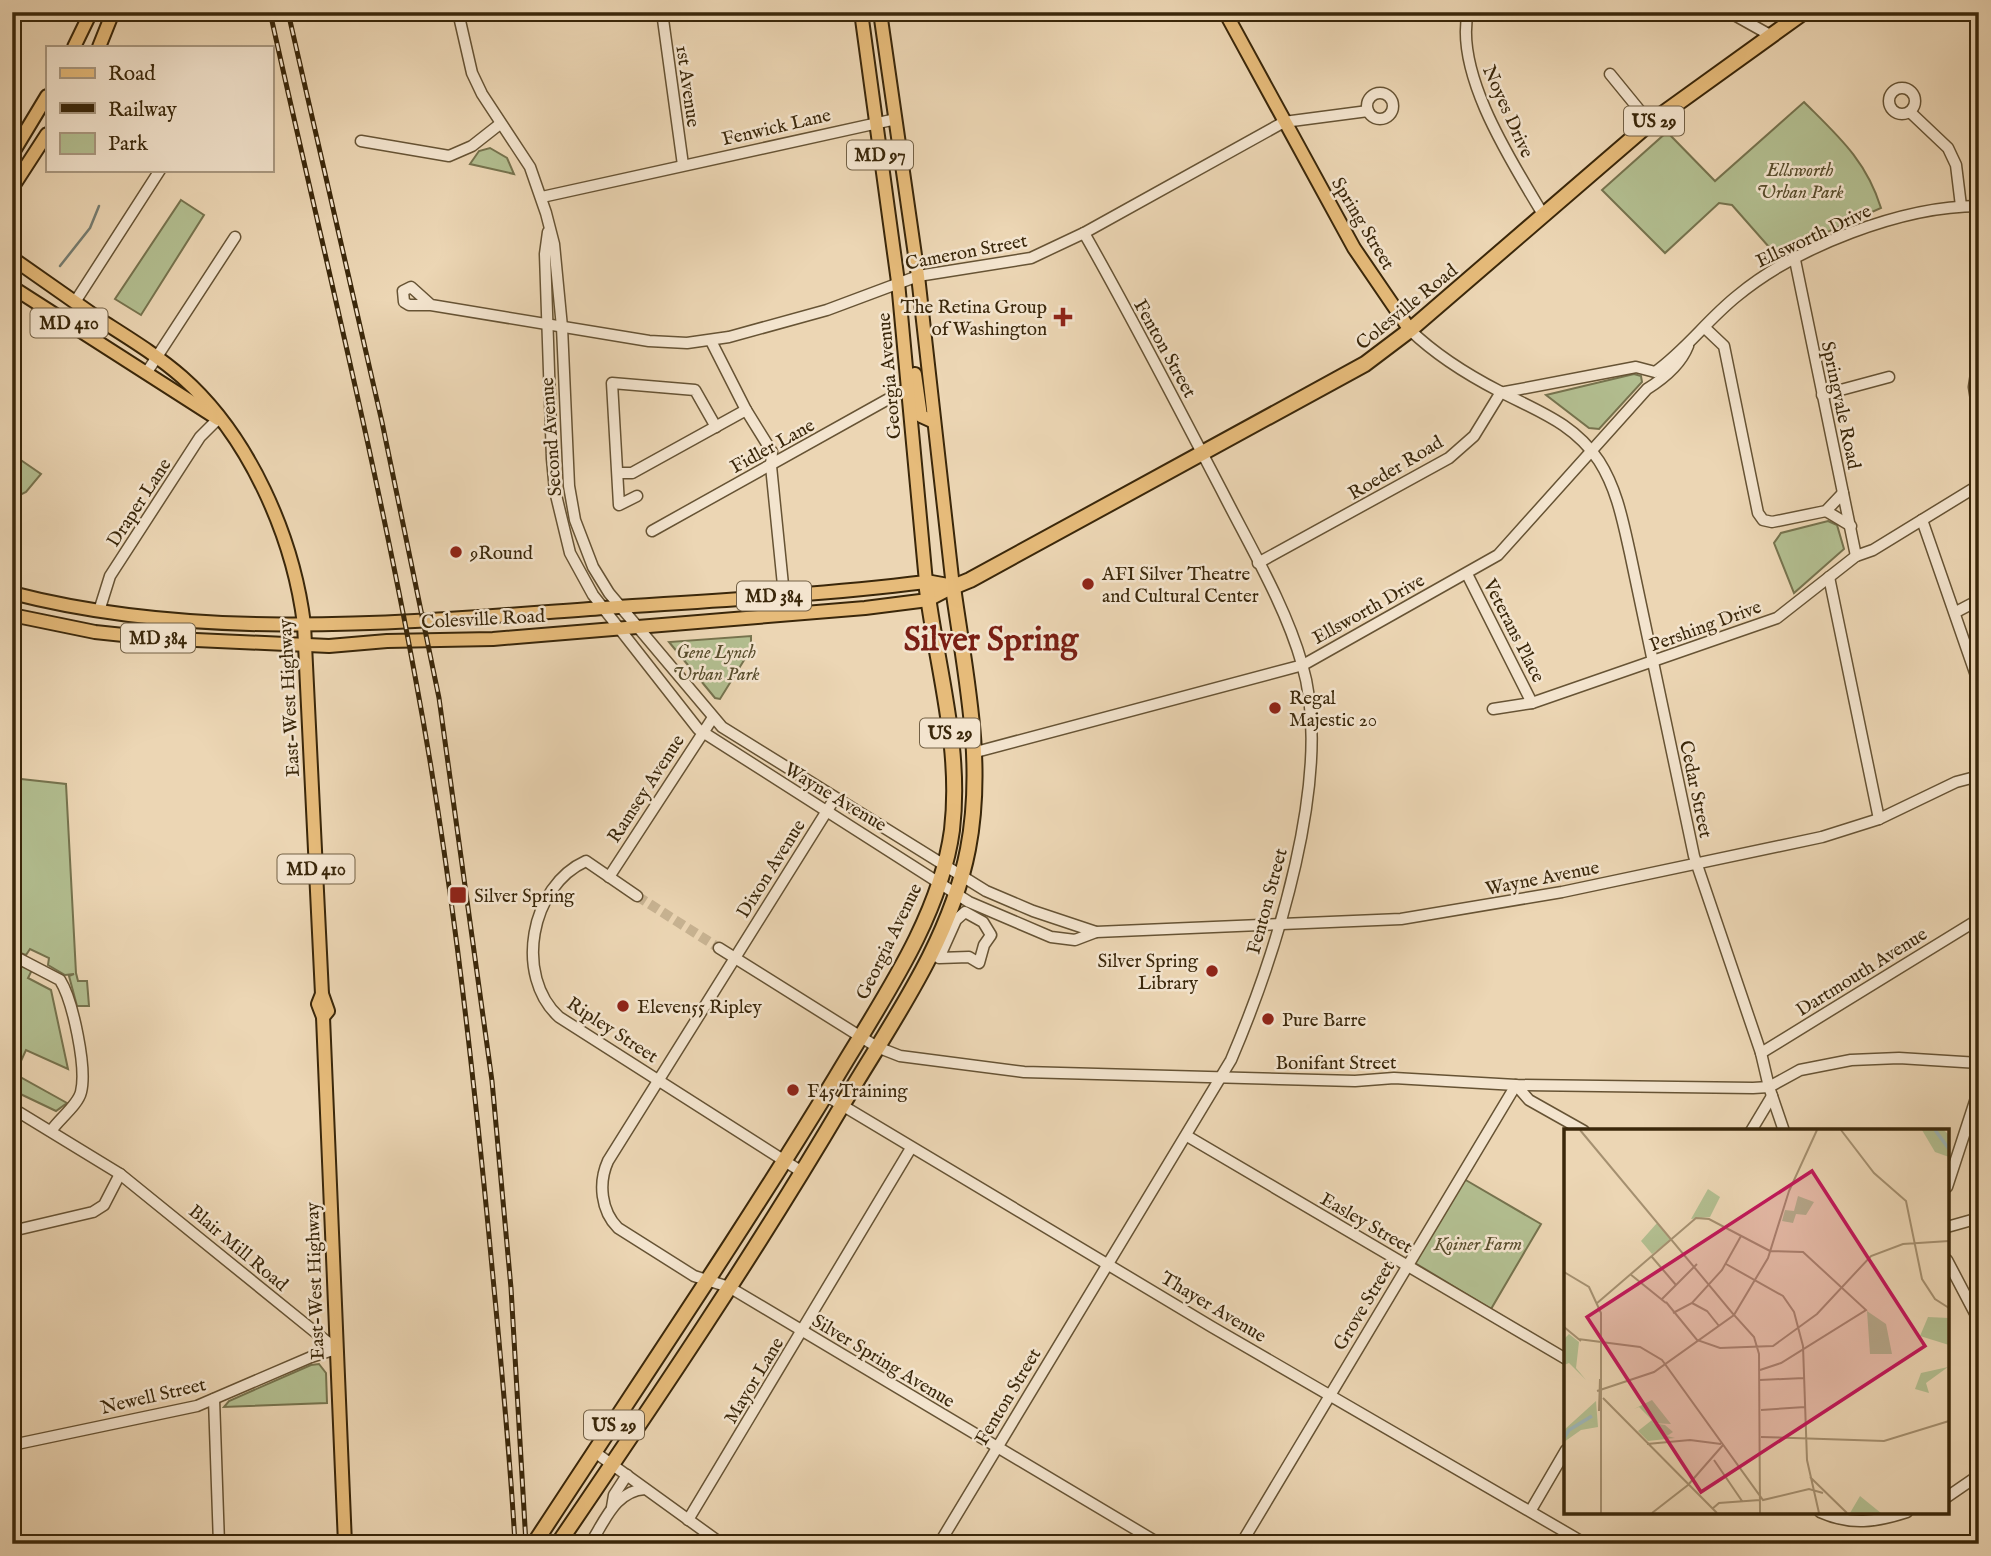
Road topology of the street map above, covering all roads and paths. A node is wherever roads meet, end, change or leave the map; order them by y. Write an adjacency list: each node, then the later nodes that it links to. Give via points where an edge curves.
1 (91, 12): 14 (main road)
2 (113, 12): 13 (main road)
3 (124, 12): 13 (main road)
4 (458, 12): 23 (street, Second Avenue, via 472,73)
5 (662, 12): 27 (street, 1st Avenue)
6 (861, 12): 21 (main road, Georgia Avenue / MD 97)
7 (880, 12): 19 (main road, Georgia Avenue / MD 97)
8 (1225, 12): 20 (main road, Spring Street)
9 (1468, 12): 33 (street, Noyes Drive, via 1465,40 1470,74 1523,184)
10 (1729, 12): 12 (street)
11 (1804, 12): 12 (highway, Colesville Road / US 29)
12 (1770, 35): 22 (highway, Colesville Road / US 29)
13 (101, 42)
14 (74, 46)
15 (1610, 74): 22 (street)
16 (46, 98): 26 (main road)
17 (1368, 111): 20 (street, Cameron Street)
18 (1910, 111): 31 (street, via 1948,148 1956,165)
19 (896, 118): 21 (street, Fenwick Lane); 39 (main road, Georgia Avenue / MD 97)
20 (1284, 122): 35 (street, Cameron Street); 47 (main road, Spring Street, via 1354,248)
21 (876, 123): 27 (street, Fenwick Lane); 40 (main road, Georgia Avenue / MD 97)
22 (1650, 123): 33 (highway, Colesville Road / US 29)
23 (500, 124): 25 (street, via 449,156); 30 (street, Second Avenue, via 530,167)
24 (46, 136): 29 (main road)
25 (361, 141)
26 (12, 154)
27 (683, 165): 30 (street, Fenwick Lane)
28 (159, 172): 42 (street)
29 (12, 188)
30 (542, 197): 34 (street, Second Avenue)
31 (1961, 206): 32 (street, Ellsworth Drive); 38 (street, Ellsworth Drive, via 1922,210 1885,221)
32 (1979, 206)
33 (1544, 216): 47 (highway, Colesville Road / US 29)
34 (549, 228): 44 (street, Second Avenue, via 545,254); 45 (street, Second Avenue)
35 (1084, 233): 39 (street, Cameron Street, via 1022,261); 66 (street, Fenton Street)
36 (235, 237): 52 (street)
37 (12, 258): 42 (main road, East-West Highway / MD 410)
38 (1795, 260): 46 (street, Ellsworth Drive, via 1759,279 1714,315); 57 (street, Springvale Road)
39 (918, 276): 40 (street, Cameron Street); 62 (main road, Georgia Avenue / MD 97)
40 (898, 282): 48 (street, Cameron Street, via 762,331); 50 (main road, Georgia Avenue / MD 97)
41 (12, 287): 53 (main road, East-West Highway / MD 410)
42 (75, 302): 52 (main road, East-West Highway / MD 410)
43 (431, 305): 44 (street, Cameron Street)
44 (548, 325): 45 (street, Cameron Street); 63 (street, Second Avenue)
45 (562, 327): 48 (street, Cameron Street, via 649,341); 61 (street, Second Avenue)
46 (1705, 328): 49 (street, Ellsworth Drive); 72 (street, via 1724,346 1758,513 1772,522)
47 (1410, 330): 56 (street, Spring Street, via 1448,361); 66 (highway, Colesville Road / US 29, via 1365,364)
48 (711, 341): 58 (street)
49 (1688, 346): 56 (street, Ellsworth Drive, via 1655,372 1636,367); 65 (street, Ellsworth Drive)
50 (905, 349): 55 (main road, Georgia Avenue / MD 97); 62 (main road, MD 97, via 913,363 921,416)
51 (1979, 354): 60 (street, via 1975,387)
52 (156, 357): 53 (street); 59 (main road, East-West Highway / MD 410, via 208,403)
53 (147, 372): 59 (main road, East-West Highway / MD 410)
54 (1889, 377): 57 (street)
55 (908, 388): 67 (street, Fidler Lane); 80 (main road, Georgia Avenue / MD 97)
56 (1501, 392): 65 (street, Spring Street, via 1545,411); 77 (street, Roeder Road, via 1474,436 1449,458)
57 (1822, 395): 70 (street, Springvale Road)
58 (746, 410): 64 (street); 67 (street, via 772,452)
59 (218, 419): 88 (street, Draper Lane, via 200,437 110,576); 91 (main road, East-West Highway / MD 410, via 237,443 284,533)
60 (1979, 419)
61 (566, 421): 63 (street); 86 (street, Second Avenue, via 575,520 593,567)
62 (932, 421): 81 (main road, Georgia Avenue / MD 97)
63 (552, 422): 87 (street, Second Avenue, via 555,491 562,527 583,578)
64 (716, 427): 68 (street, via 632,473); 68 (street, via 695,390 612,383)
65 (1591, 451): 78 (street, Ellsworth Drive, via 1498,555); 95 (street, Cedar Street, via 1619,507)
66 (1202, 452): 77 (street, Fenton Street); 81 (highway, Colesville Road / US 29)
67 (771, 466): 75 (street, Fidler Lane); 83 (street)
68 (618, 473): 71 (street, via 619,505)
69 (1979, 485): 73 (street, Pershing Drive)
70 (1843, 493): 72 (street); 74 (street, Springvale Road)
71 (637, 496)
72 (1826, 511): 74 (street)
73 (1922, 520): 76 (street, Pershing Drive); 89 (street)
74 (1851, 526): 76 (street, Springvale Road)
75 (652, 531)
76 (1856, 556): 79 (street, Pershing Drive)
77 (1258, 563): 96 (street, Fenton Street)
78 (1466, 574): 96 (street, Ellsworth Drive); 98 (street, Veterans Place)
79 (1829, 576): 95 (street, Pershing Drive, via 1777,618); 106 (street)
80 (926, 582): 81 (highway, Colesville Road); 83 (main road, Colesville Road / MD 384); 84 (highway, Georgia Avenue / US 29)
81 (953, 587): 84 (main road, Colesville Road / MD 384); 102 (highway, Georgia Avenue / US 29)
82 (12, 593): 88 (main road, Colesville Road / MD 384)
83 (784, 596): 86 (main road, Colesville Road / MD 384)
84 (928, 600): 92 (main road, Colesville Road / MD 384); 108 (highway, Georgia Avenue / US 29, via 954,758 951,833)
85 (1979, 600): 89 (street)
86 (621, 607): 87 (main road, Colesville Road / MD 384); 92 (street, Second Avenue)
87 (603, 608): 91 (main road, Colesville Road / MD 384, via 452,620); 93 (street, Wayne Avenue)
88 (99, 611): 91 (main road, Colesville Road / MD 384)
89 (1956, 612): 97 (street)
90 (12, 615): 94 (main road, Colesville Road / MD 384, via 140,637)
91 (304, 624): 94 (main road, East-West Highway / MD 410)
92 (638, 626): 93 (main road, Colesville Road / MD 384); 100 (street, Wayne Avenue)
93 (620, 628): 94 (main road, Colesville Road / MD 384, via 493,639); 101 (street, Wayne Avenue)
94 (305, 646): 154 (main road, East-West Highway / MD 410, via 322,994 328,1004 323,1017)
95 (1652, 663): 98 (street, Pershing Drive); 107 (street, Cedar Street)
96 (1303, 665): 102 (street, Ellsworth Drive); 115 (street, Fenton Street, via 1310,718 1307,809)
97 (1979, 684)
98 (1532, 703): 99 (street, Pershing Drive)
99 (1493, 709)
100 (712, 719): 101 (street, Ramsey Avenue); 104 (street, Wayne Avenue)
101 (702, 733): 105 (street, Wayne Avenue); 110 (street, Ramsey Avenue)
102 (975, 752): 109 (highway, Georgia Avenue / US 29, via 976,799)
103 (1979, 776): 106 (street, Wayne Avenue, via 1956,782)
104 (835, 798): 105 (street, Dixon Avenue); 108 (street, Wayne Avenue)
105 (825, 810): 111 (street, Wayne Avenue); 120 (street, Dixon Avenue)
106 (1879, 819): 107 (street, Wayne Avenue, via 1822,837)
107 (1697, 864): 115 (street, Wayne Avenue, via 1443,914); 123 (street, Cedar Street)
108 (943, 865): 109 (street, Wayne Avenue); 111 (highway, Georgia Avenue / US 29)
109 (962, 876): 112 (highway, Georgia Avenue / US 29); 116 (street, Wayne Avenue, via 1009,901)
110 (609, 877): 113 (street); 126 (street, Ripley Street, via 586,861 562,878 541,912 533,955 540,994 559,1017)
111 (938, 881): 112 (street, Wayne Avenue); 121 (highway, Georgia Avenue / US 29, via 906,956)
112 (956, 894): 116 (street, Wayne Avenue, via 1051,937 1075,940); 122 (highway, Georgia Avenue / US 29, via 943,930)
113 (637, 897)
114 (1979, 919): 123 (street, Dartmouth Avenue)
115 (1278, 925): 116 (street, Wayne Avenue); 125 (street, Fenton Street, via 1248,1019)
116 (1096, 932)
117 (991, 935): 117 (street, via 983,922 965,912 956,920 939,958 969,957 979,963)
118 (719, 948): 120 (street, Bonifant Street)
119 (12, 955): 136 (street, via 60,981 74,1022 81,1094)
120 (735, 958): 121 (street, Bonifant Street); 126 (street, Dixon Avenue)
121 (861, 1036): 122 (street, Bonifant Street); 130 (highway, Georgia Avenue / US 29)
122 (877, 1047): 125 (street, Bonifant Street, via 900,1056 1024,1072); 131 (highway, Georgia Avenue / US 29)
123 (1762, 1053): 129 (street, Cedar Street)
124 (1979, 1063): 129 (street, Bonifant Street, via 1851,1060 1800,1070)
125 (1221, 1077): 127 (street, Bonifant Street, via 1394,1078); 137 (street, Fenton Street)
126 (660, 1080): 139 (street, Ripley Street); 146 (street, Dixon Avenue, via 603,1171 605,1207 614,1225)
127 (1516, 1085): 129 (street, Bonifant Street); 133 (street, via 1529,1100); 149 (street, Grove Street)
128 (1979, 1089): 142 (street)
129 (1770, 1092): 134 (street); 135 (street, Cedar Street)
130 (825, 1095): 131 (street, Thayer Avenue); 139 (highway, Georgia Avenue / US 29)
131 (842, 1105): 138 (street, Thayer Avenue); 140 (highway, Georgia Avenue / US 29)
132 (12, 1108): 136 (street, Blair Mill Road)
133 (1580, 1129)
134 (1752, 1129)
135 (1783, 1129)
136 (51, 1130): 141 (street, Blair Mill Road)
137 (1187, 1136): 147 (street, Fenton Street); 149 (street, Easley Street)
138 (911, 1148): 147 (street, Thayer Avenue); 153 (street, Mayor Lane)
139 (785, 1161): 140 (street, Ripley Street); 150 (highway, Georgia Avenue / US 29)
140 (802, 1172): 151 (highway, Georgia Avenue / US 29)
141 (123, 1177): 145 (street, via 104,1205 93,1212); 154 (street, Blair Mill Road, via 144,1186 150,1199)
142 (1949, 1181)
143 (1979, 1218): 144 (street)
144 (1949, 1226)
145 (12, 1231)
146 (625, 1233): 150 (street, Silver Spring Avenue)
147 (1108, 1264): 158 (street, Thayer Avenue); 161 (street, Fenton Street)
148 (1949, 1264): 152 (street)
149 (1407, 1266): 155 (street, Easley Street); 158 (street, Grove Street)
150 (707, 1282): 151 (street, Silver Spring Avenue); 156 (highway, Georgia Avenue / US 29)
151 (729, 1287): 153 (street, Silver Spring Avenue); 157 (highway, Georgia Avenue / US 29)
152 (1979, 1321)
153 (802, 1331): 161 (street, Silver Spring Avenue); 173 (street, Mayor Lane)
154 (336, 1349): 159 (street, Newell Street); 176 (main road, East-West Highway / MD 410)
155 (1564, 1358)
156 (643, 1380): 157 (highway); 162 (highway, Georgia Avenue / US 29)
157 (661, 1391): 164 (highway, Georgia Avenue / US 29)
158 (1330, 1395): 170 (street, Thayer Avenue); 182 (street, Grove Street)
159 (214, 1399): 160 (street, Newell Street); 175 (street)
160 (12, 1445)
161 (996, 1447): 180 (street, Fenton Street); 181 (street, Silver Spring Avenue)
162 (596, 1453): 164 (street); 177 (highway, Georgia Avenue / US 29)
163 (1564, 1453): 170 (street)
164 (612, 1465): 165 (street); 178 (highway, Georgia Avenue / US 29)
165 (627, 1475): 167 (street); 169 (street)
166 (1979, 1475): 168 (street)
167 (645, 1489): 169 (street, via 626,1494); 173 (street)
168 (1949, 1496)
169 (612, 1507): 174 (street)
170 (1531, 1510): 183 (street, Thayer Avenue)
171 (1824, 1514): 172 (street, via 1861,1523)
172 (1899, 1514)
173 (688, 1520): 179 (street)
174 (594, 1541)
175 (219, 1544)
176 (345, 1544)
177 (534, 1544)
178 (558, 1544)
179 (722, 1544)
180 (939, 1544)
181 (1160, 1544)
182 (1241, 1544)
183 (1587, 1544)

